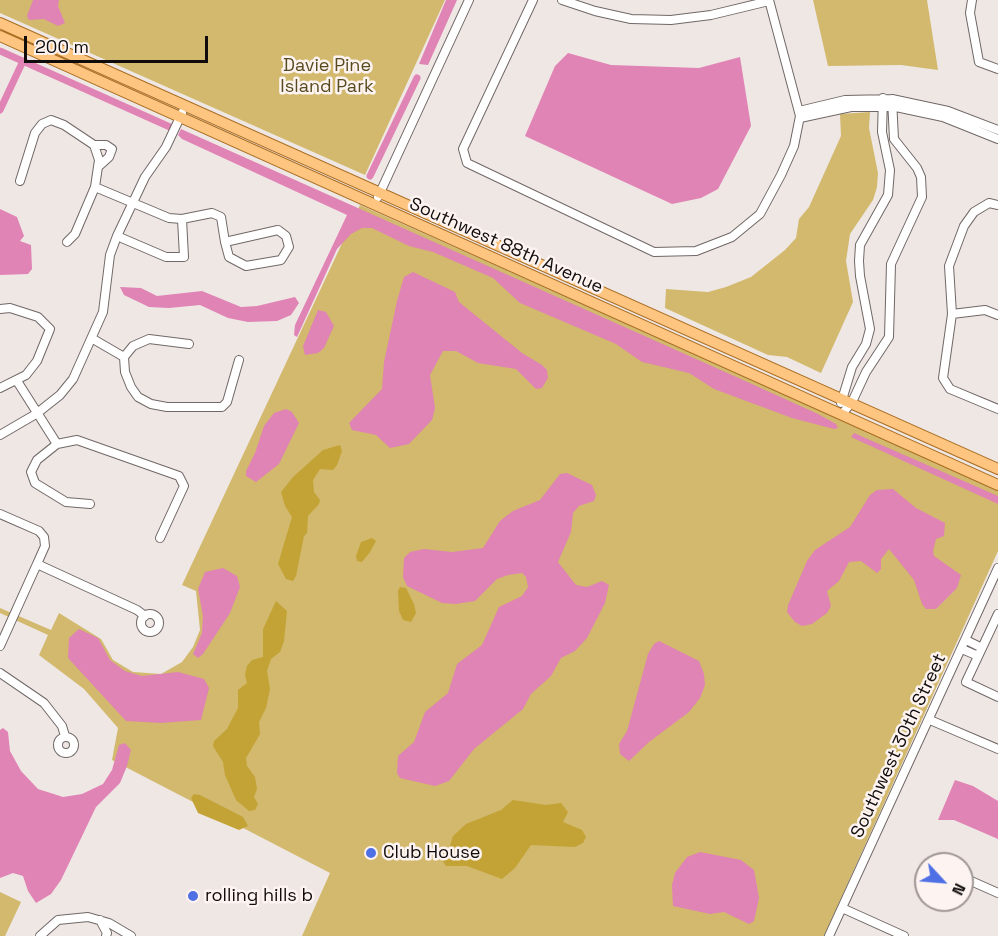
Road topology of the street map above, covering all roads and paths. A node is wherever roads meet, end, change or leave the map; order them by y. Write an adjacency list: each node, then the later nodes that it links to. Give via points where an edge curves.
1 (469, 0): 19 (street)
2 (533, 0): 11 (street, via 463,149 467,163 654,252 696,251 732,237 760,214 794,146)
3 (562, 0): 5 (street, via 631,19 671,20)
4 (972, 0): 8 (street, via 970,13 979,62)
5 (769, 1): 11 (street)
6 (0, 22): 10 (main road, Southwest 88th Avenue)
7 (0, 36): 12 (main road, Southwest 88th Avenue)
8 (998, 69)
9 (887, 103): 11 (street, via 845,100); 13 (street, via 948,111); 14 (street, via 943,117); 36 (street, via 882,132 890,170 888,195 861,245 859,261 870,329); 37 (street, via 894,138 917,168 922,196 891,264 889,337)
10 (186, 105): 12 (street); 19 (main road, Southwest 88th Avenue)
11 (799, 114)
12 (180, 119): 20 (street); 22 (main road, Southwest 88th Avenue)
13 (998, 130)
14 (998, 139)
15 (94, 145): 16 (street); 16 (street, via 112,149); 17 (street, via 64,124 51,120 42,124 35,133)
16 (99, 166): 18 (street)
17 (20, 181)
18 (95, 187): 20 (street); 25 (street, via 75,234)
19 (380, 193): 22 (street); 36 (main road, Southwest 88th Avenue)
20 (132, 204): 23 (street); 24 (street)
21 (998, 205): 28 (street, via 989,203 974,212 964,226 950,266)
22 (374, 206): 40 (main road, Southwest 88th Avenue)
23 (182, 219): 24 (street, via 184,257 166,257); 26 (street, via 212,213 222,217)
24 (117, 236): 30 (street, via 110,255 103,312)
25 (67, 242)
26 (225, 242): 26 (street, via 229,257 246,266 281,260 289,247 286,237 278,231)
27 (0, 309): 34 (street, via 10,308 38,317 50,329 37,361)
28 (952, 314): 29 (street, via 985,310); 38 (street, via 943,378 950,389)
29 (998, 315)
30 (93, 339): 32 (street); 39 (street, via 60,395)
31 (189, 344): 32 (street, via 149,339 133,346)
32 (124, 357): 33 (street, via 128,380 138,396 167,407 222,407 227,402)
33 (239, 360)
34 (16, 381): 35 (street); 39 (street)
35 (0, 388)
36 (841, 397): 37 (main road, Southwest 88th Avenue); 40 (street)
37 (852, 402): 40 (street); 43 (main road, Southwest 88th Avenue)
38 (998, 409)
39 (36, 414): 41 (street); 42 (street)
40 (842, 414): 44 (main road, Southwest 88th Avenue)
41 (0, 435)
42 (57, 444): 45 (street, via 37,460 31,472 34,483 66,502); 47 (street, via 77,440 178,476 184,486)
43 (998, 469)
44 (998, 485)
45 (90, 504)
46 (0, 514): 48 (street, via 39,531 45,546)
47 (160, 538)
48 (37, 564): 51 (street); 53 (street)
49 (998, 568): 52 (street, Southwest 30th Street)
50 (998, 614): 54 (street)
51 (145, 616)
52 (964, 644): 54 (street); 57 (street, Southwest 30th Street)
53 (0, 646)
54 (980, 652): 56 (street, via 966,682)
55 (0, 674): 58 (street, via 44,703)
56 (998, 697)
57 (930, 720): 59 (street); 62 (street, Southwest 30th Street)
58 (65, 736)
59 (998, 749)
60 (974, 882): 61 (street)
61 (998, 893)
62 (842, 908): 67 (street, Southwest 30th Street); 68 (street)
63 (100, 920): 64 (street, via 57,920); 65 (street); 66 (street)
64 (40, 936)
65 (106, 936)
66 (131, 936)
67 (830, 936)
68 (904, 936)

